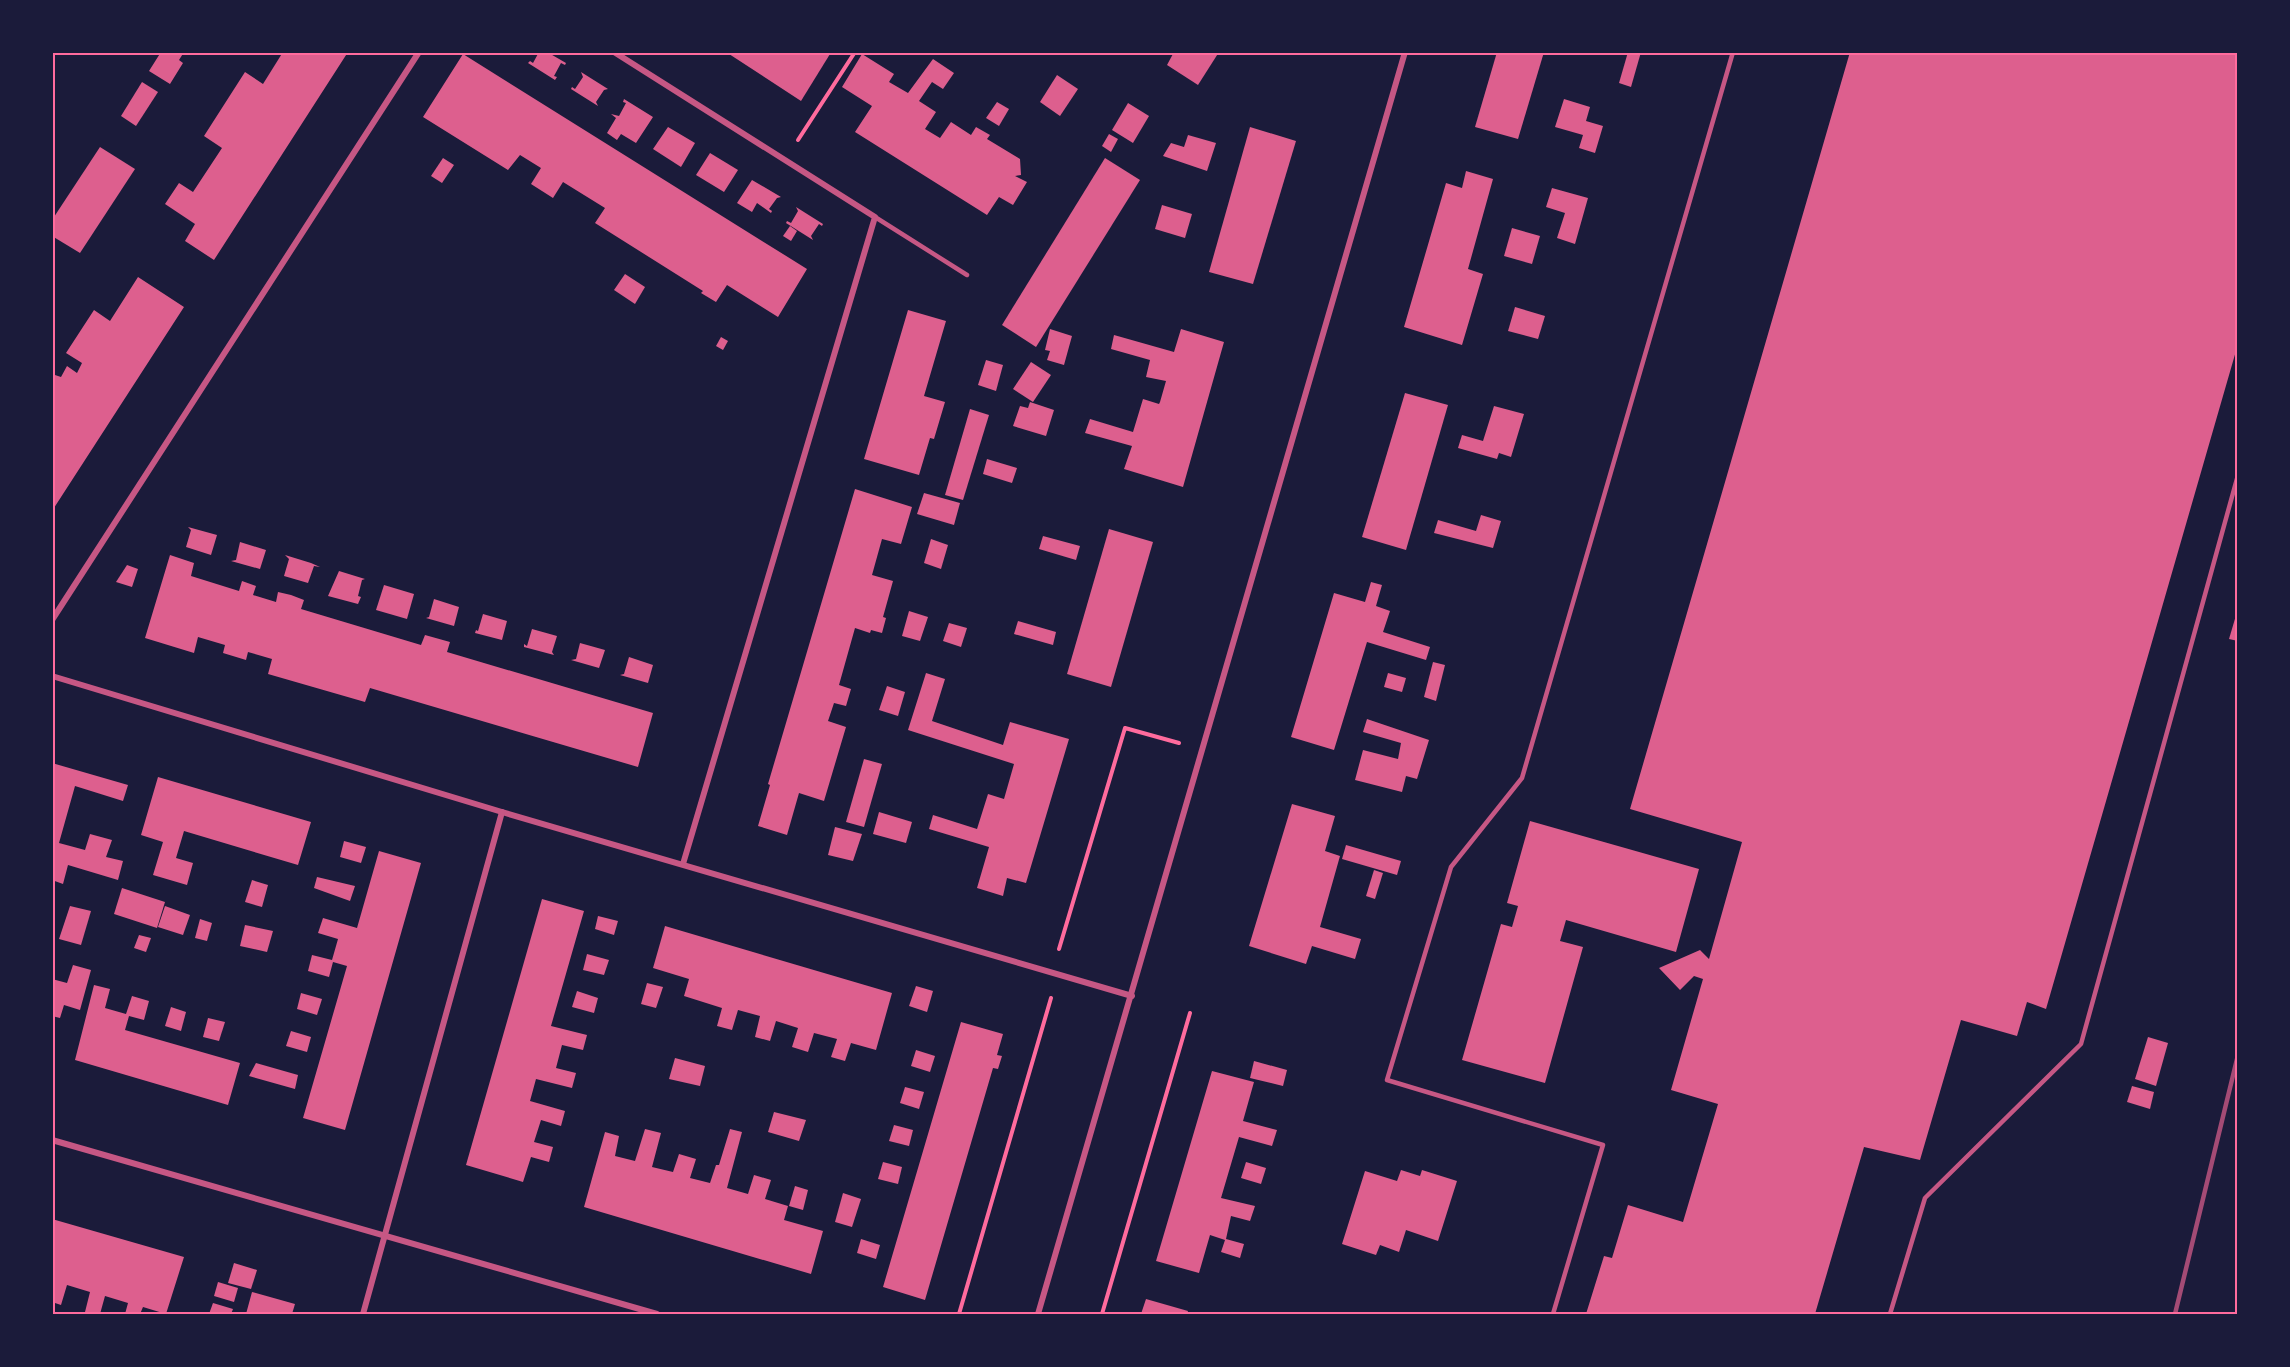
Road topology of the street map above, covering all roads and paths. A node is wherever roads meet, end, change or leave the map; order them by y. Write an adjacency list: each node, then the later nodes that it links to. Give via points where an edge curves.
1 (419, 52): 10 (street)
2 (614, 52): 6 (street)
3 (855, 52): 6 (path)
4 (1405, 52): 15 (street)
5 (1733, 52): 23 (lane, via 1522,778 1451,867 1387,1080 1603,1145)
6 (785, 160): 7 (street)
7 (875, 216): 8 (lane); 14 (street)
8 (967, 275)
9 (2238, 475): 24 (lane, via 2081,1044 1925,1198)
10 (55, 612): 11 (street)
11 (52, 620)
12 (52, 676): 13 (street)
13 (502, 812): 14 (street); 18 (street)
14 (683, 864): 15 (street)
15 (1132, 996): 21 (street)
16 (1190, 1013): 22 (path)
17 (52, 1140): 18 (street)
18 (385, 1238): 19 (street); 20 (street)
19 (363, 1314)
20 (657, 1314)
21 (1038, 1314)
22 (1102, 1314)
23 (1553, 1314)
24 (1890, 1314)

